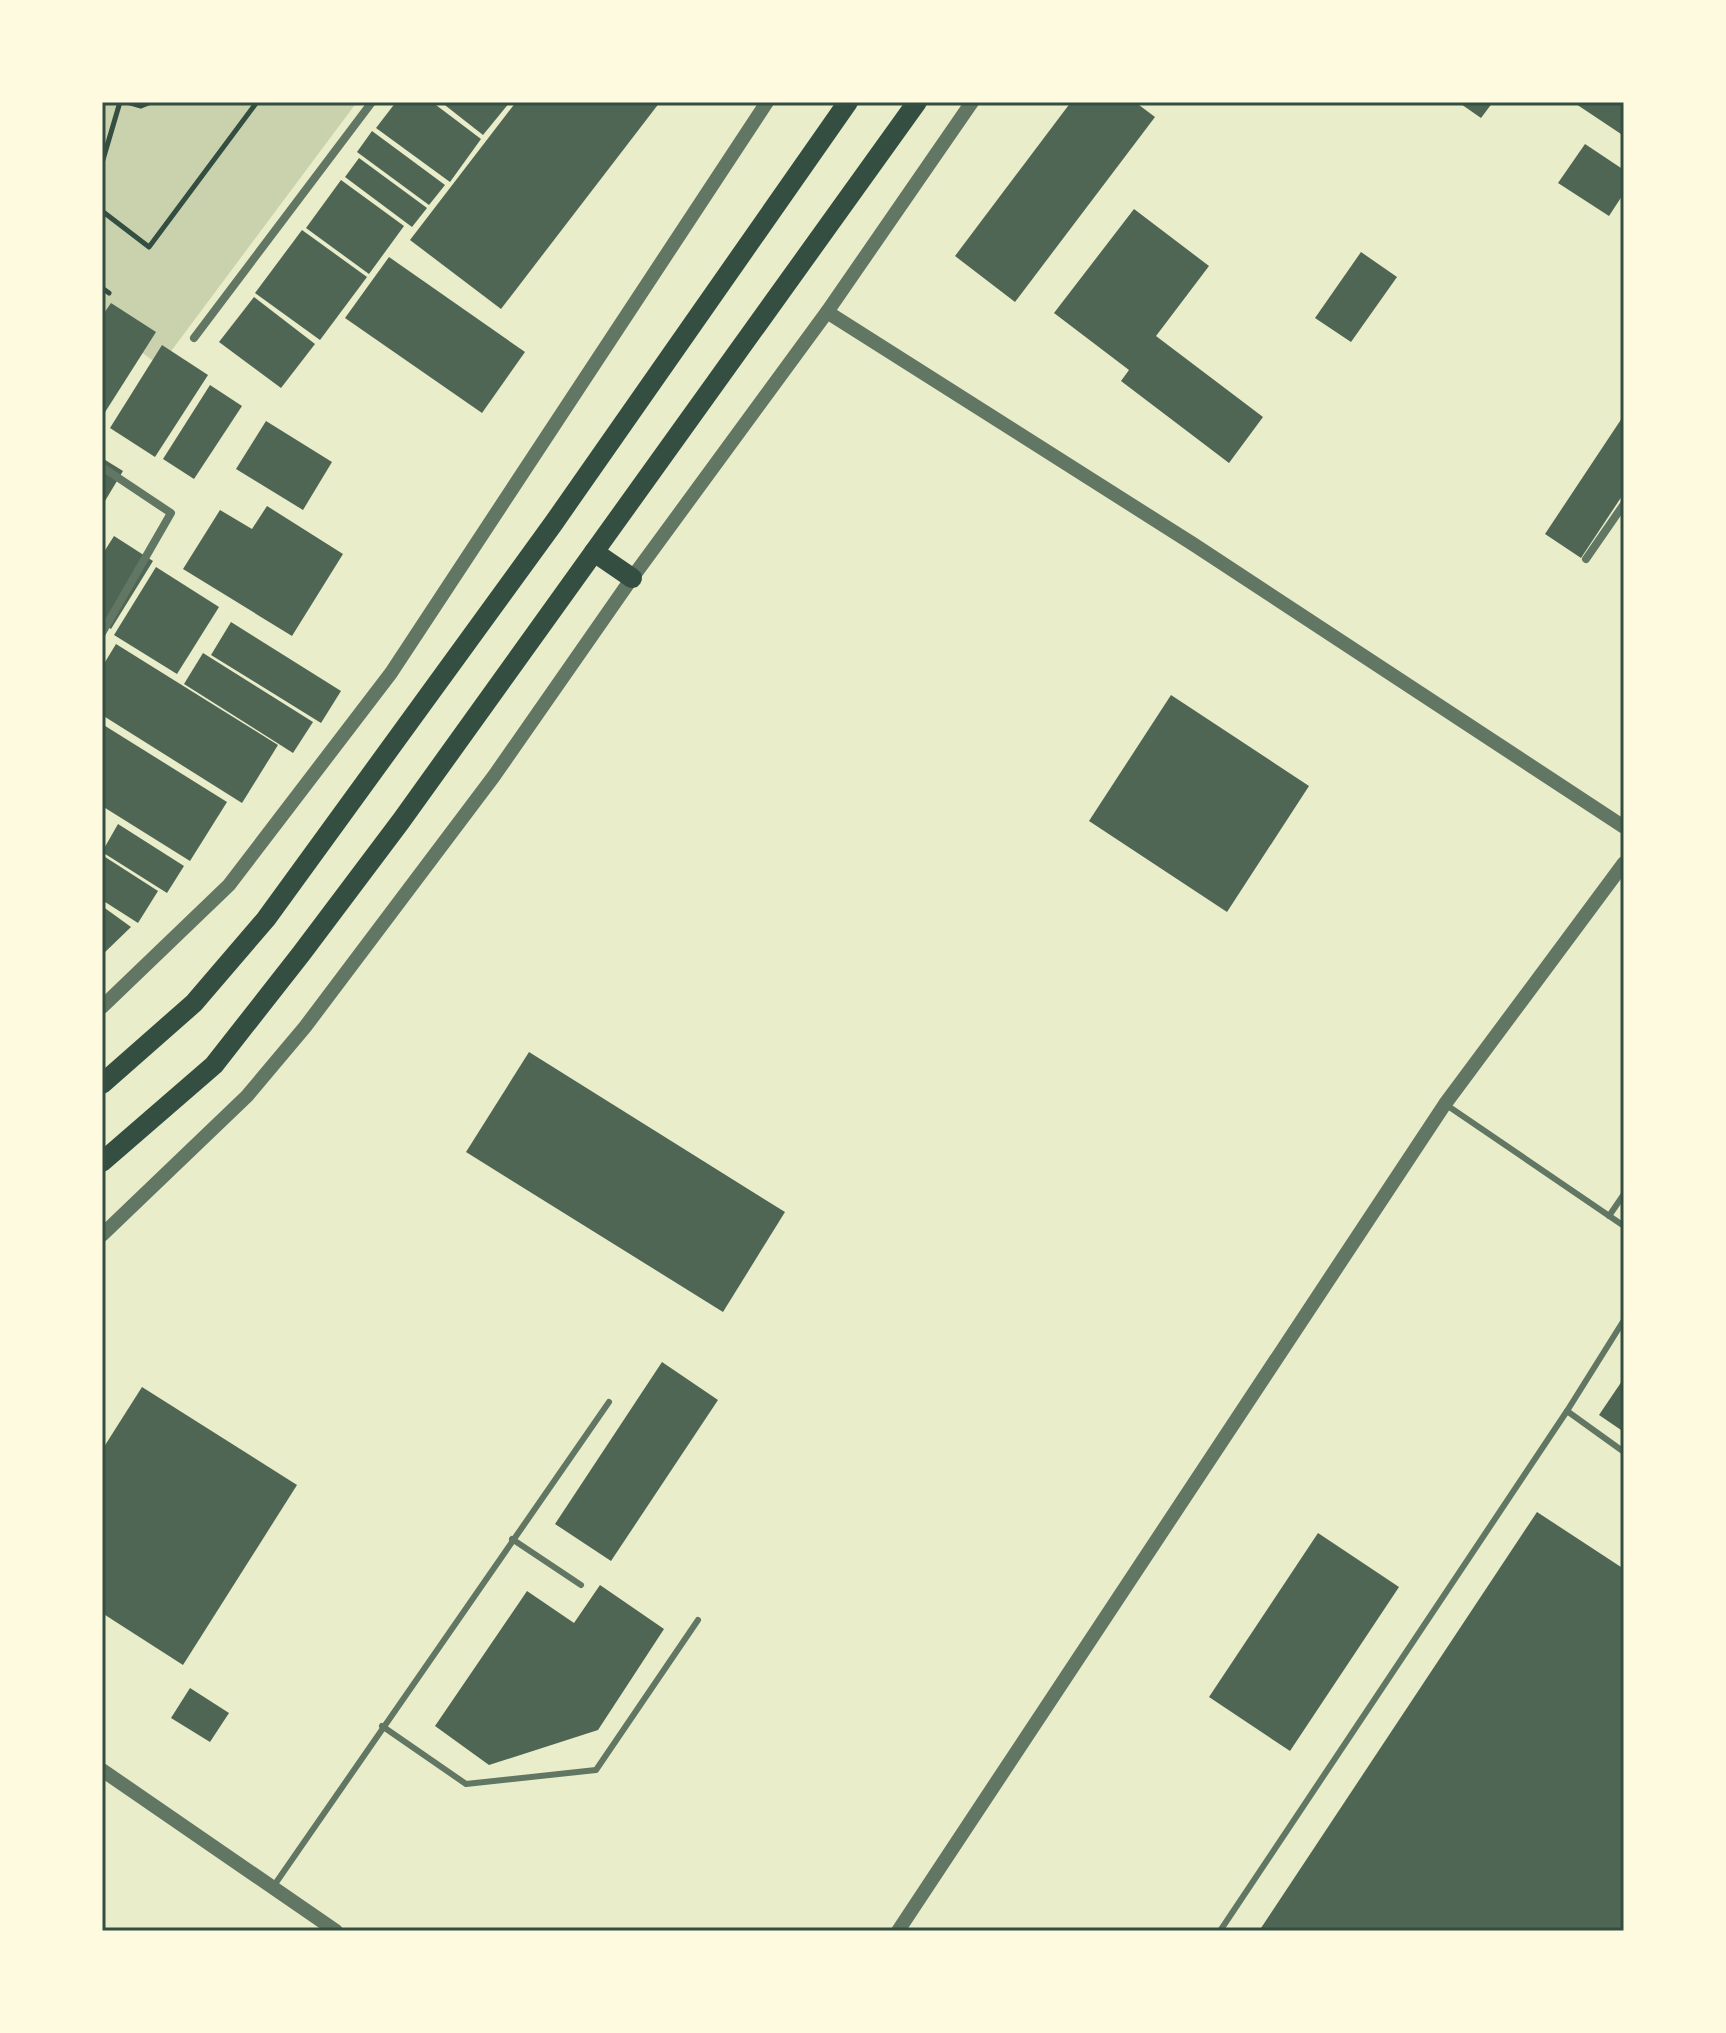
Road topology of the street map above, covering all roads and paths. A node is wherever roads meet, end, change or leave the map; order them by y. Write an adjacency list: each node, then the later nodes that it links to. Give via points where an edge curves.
1 (120, 102): 10 (path)
2 (127, 102): 3 (path)
3 (151, 102)
4 (257, 102): 11 (path, via 149,247)
5 (372, 102): 15 (street)
6 (767, 102): 24 (street, via 391,673 229,885)
7 (848, 102): 25 (main road, via 553,524 266,919 194,1003)
8 (917, 102): 18 (main road)
9 (972, 102): 14 (street)
10 (102, 163)
11 (102, 211)
12 (102, 288): 13 (path)
13 (109, 293)
14 (827, 312): 20 (street); 22 (street)
15 (194, 338)
16 (102, 467): 21 (street, via 171,513)
17 (1624, 504): 19 (street)
18 (594, 552): 20 (main road); 27 (main road, via 214,1065)
19 (1586, 559)
20 (632, 578): 31 (street, via 494,776 305,1027 247,1096)
21 (102, 633)
22 (1624, 827)
23 (1624, 863): 26 (street)
24 (102, 1007)
25 (102, 1084)
26 (1445, 1104): 29 (lane); 43 (street)
27 (102, 1162)
28 (1624, 1194): 29 (lane)
29 (1609, 1216): 30 (lane)
30 (1624, 1226)
31 (102, 1235)
32 (1624, 1320): 34 (lane)
33 (609, 1402): 36 (lane)
34 (1567, 1411): 35 (lane); 44 (lane)
35 (1624, 1452)
36 (512, 1539): 37 (lane); 39 (lane)
37 (581, 1585)
38 (698, 1620): 39 (lane, via 596,1770 466,1784)
39 (382, 1726): 41 (lane)
40 (102, 1770): 41 (street)
41 (273, 1887): 42 (street)
42 (336, 1931)
43 (898, 1931)
44 (1220, 1931)

